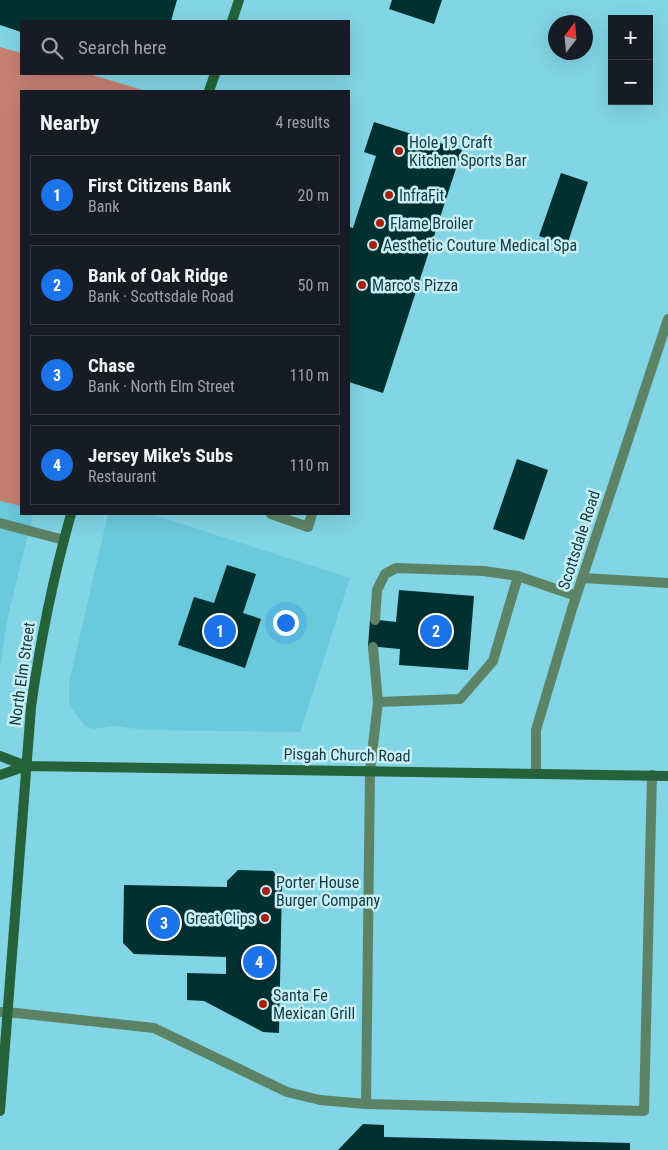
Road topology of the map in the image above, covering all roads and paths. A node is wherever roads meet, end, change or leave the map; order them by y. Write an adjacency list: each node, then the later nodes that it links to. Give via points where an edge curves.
1 (239, 0): 2 (main road)
2 (232, 20)
3 (215, 75): 4 (main road)
4 (209, 90)
5 (668, 319): 12 (street, Scottsdale Road)
6 (71, 515): 10 (main road, North Elm Street)
7 (273, 515): 8 (street, via 308,526)
8 (312, 515)
9 (0, 523): 10 (street)
10 (64, 540): 19 (main road, North Elm Street, via 39,651)
11 (518, 576): 14 (street); 15 (street, via 484,571 396,568 384,574 376,590); 17 (street, via 493,661 460,699)
12 (582, 578): 13 (street); 14 (street, Scottsdale Road)
13 (668, 583)
14 (576, 596): 21 (street, Scottsdale Road, via 536,730)
15 (375, 620)
16 (374, 647): 17 (street)
17 (378, 702): 20 (street)
18 (0, 756): 19 (main road, Pisgah Church Road)
19 (26, 766): 20 (main road, Pisgah Church Road); 22 (main road, Pisgah Church Road); 25 (main road, North Elm Street)
20 (370, 771): 21 (main road, Pisgah Church Road); 26 (street)
21 (536, 773): 23 (main road, Pisgah Church Road)
22 (0, 775)
23 (652, 775): 24 (main road, Pisgah Church Road); 26 (street, via 644,1111)
24 (668, 776)
25 (4, 1012): 26 (street, via 154,1028 287,1092 320,1100); 27 (main road, North Elm Street)
26 (366, 1104)
27 (0, 1111)

